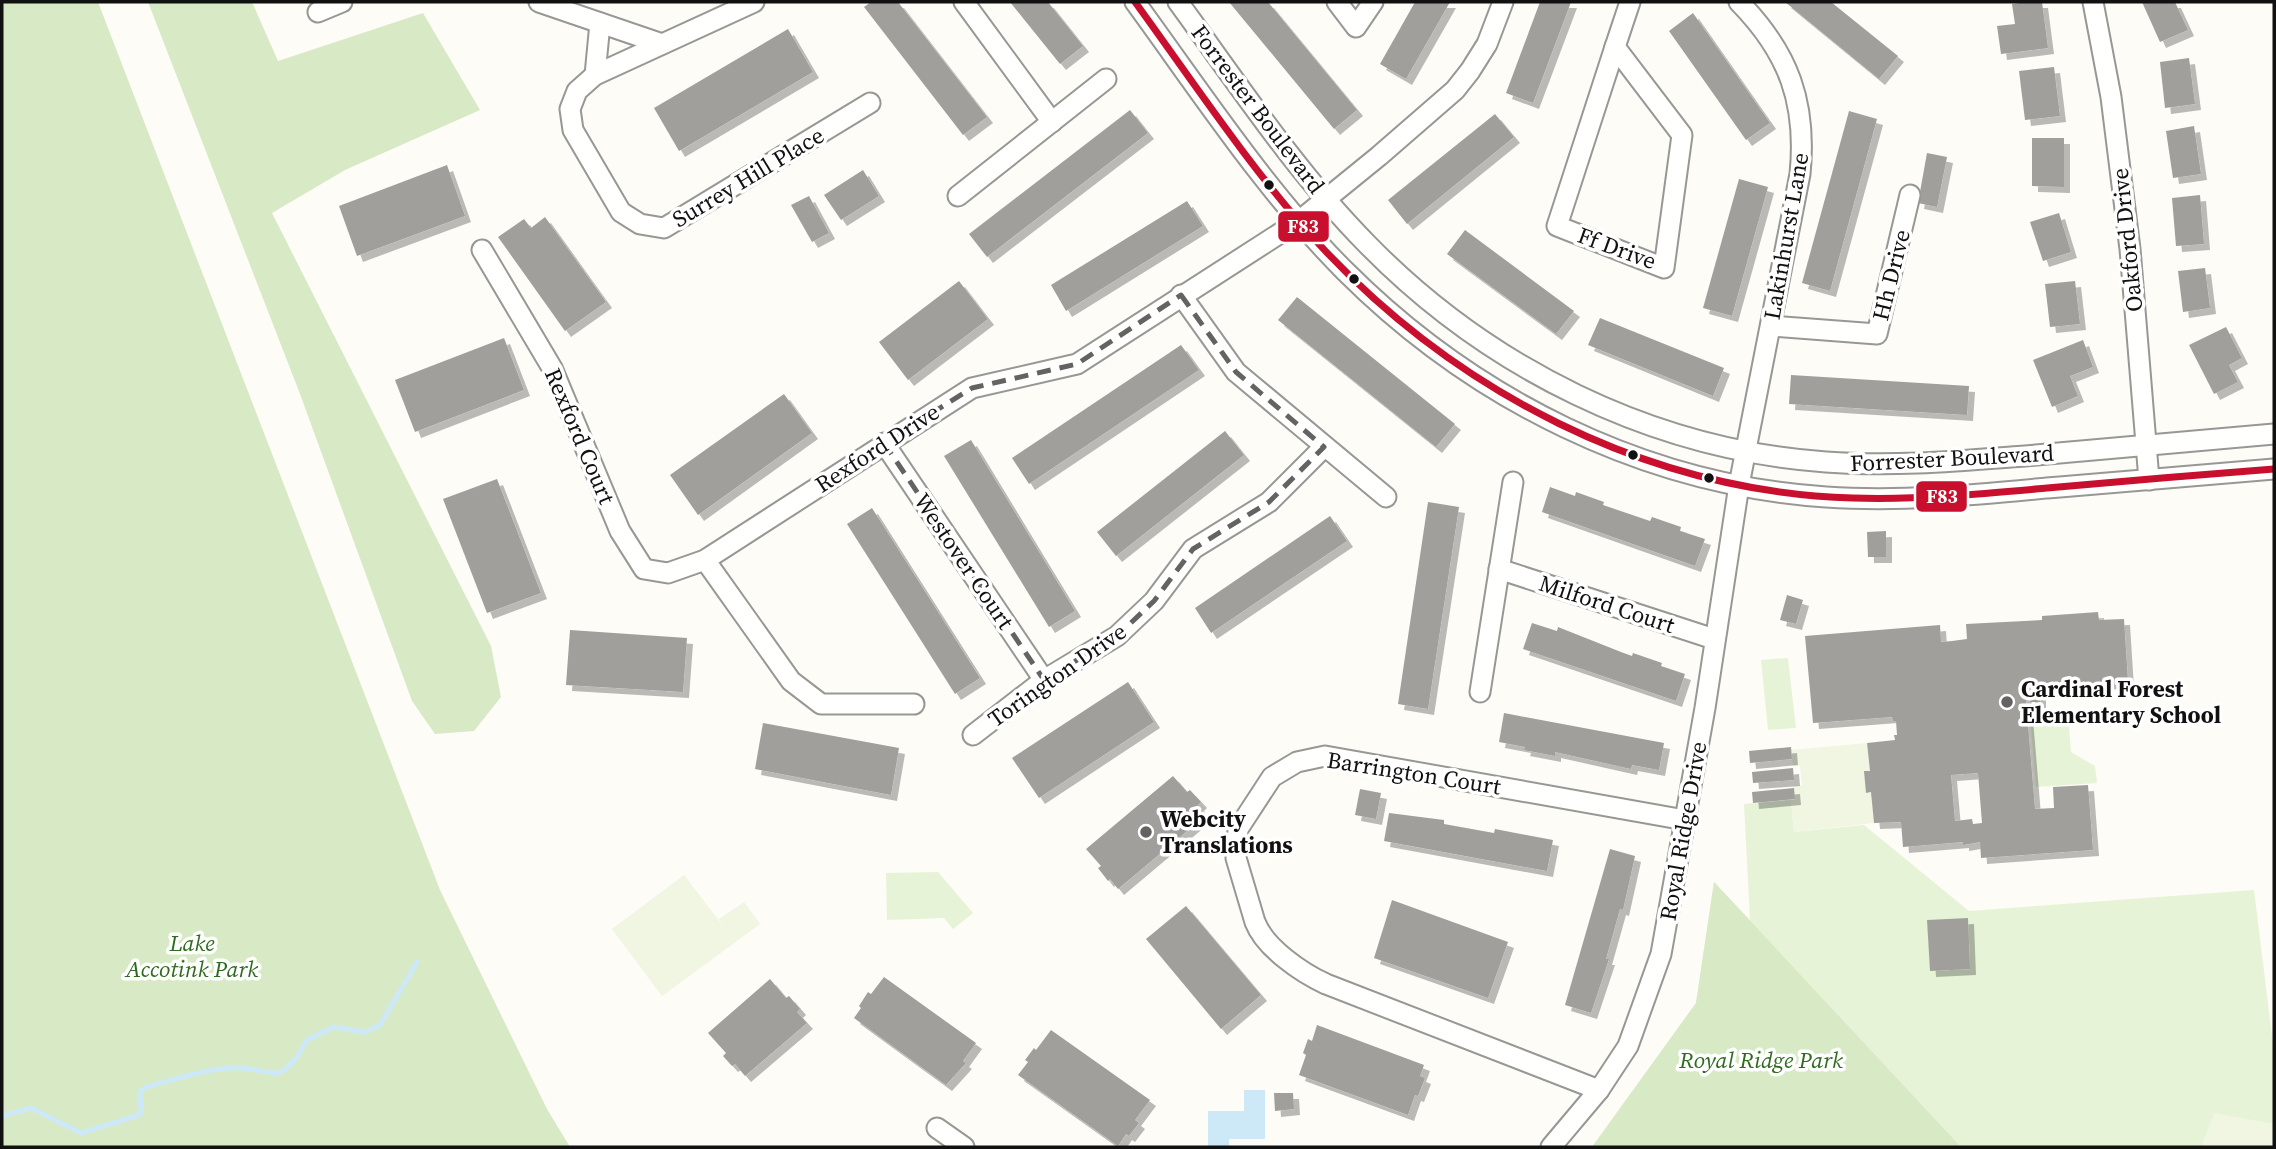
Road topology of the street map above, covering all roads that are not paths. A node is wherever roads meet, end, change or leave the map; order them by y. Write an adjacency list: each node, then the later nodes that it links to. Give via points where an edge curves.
1 (342, 2): 13 (street)
2 (539, 2): 14 (street)
3 (964, 2): 20 (street)
4 (1135, 2): 24 (street, Forrester Boulevard)
5 (1178, 2): 23 (street, Forrester Boulevard)
6 (1337, 2): 7 (street, via 1356,27)
7 (1373, 2)
8 (1503, 2): 23 (street, Rexford Drive, via 1487,44 1455,90)
9 (1630, 2): 16 (street, Ff Drive)
10 (1739, 2): 27 (street, Lakinhurst Lane, via 1780,55 1802,124 1800,174)
11 (2093, 2): 30 (street, Oakford Drive, via 2130,249)
12 (743, 4): 15 (street, Surrey Hill Place)
13 (318, 12)
14 (600, 23): 15 (street); 17 (street)
15 (662, 44): 17 (street, Surrey Hill Place)
16 (1615, 47): 16 (street, Ff Drive, via 1682,135 1664,268 1557,226)
17 (596, 75): 19 (street, Surrey Hill Place, via 577,91 570,109 573,130 621,212 640,224 664,228)
18 (1106, 79): 20 (street)
19 (870, 103)
20 (1052, 122): 22 (street)
21 (1910, 195): 27 (street, Hh Drive, via 1877,334)
22 (958, 196)
23 (1326, 199): 24 (street, Rexford Drive); 32 (street, Forrester Boulevard, via 1368,246 1437,308 1517,363 1608,410)
24 (1299, 220): 26 (street, Rexford Drive); 36 (street, Forrester Boulevard, via 1343,270 1406,327 1499,393 1594,442 1649,462)
25 (482, 250): 38 (street, Rexford Court, via 552,368 620,531 644,569 668,573)
26 (1181, 295): 29 (street, Rexford Drive, via 1077,364 972,388); 31 (street, via 1236,372)
27 (1771, 326): 32 (street, Lakinhurst Lane)
28 (2274, 434): 30 (street, Forrester Boulevard)
29 (884, 443): 38 (street, Rexford Drive); 41 (street, Westover Court)
30 (2146, 446): 32 (street, Forrester Boulevard, via 1898,464 1825,462); 34 (street, Oakford Drive)
31 (1324, 447): 37 (street); 41 (street, Torington Drive, via 1269,502 1193,549 1154,601 1117,636)
32 (1746, 452): 36 (street, Lakinhurst Lane)
33 (2274, 469): 34 (street, Forrester Boulevard)
34 (2149, 480): 36 (street, Forrester Boulevard, via 1899,499 1823,497)
35 (1513, 482): 39 (street)
36 (1739, 485): 40 (street, Royal Ridge Drive)
37 (1385, 497)
38 (705, 560): 43 (street, via 791,681 821,704)
39 (1499, 569): 40 (street, Milford Court); 42 (street)
40 (1714, 639): 45 (street, Royal Ridge Drive)
41 (1044, 680): 44 (street, Torington Drive)
42 (1480, 692)
43 (914, 704)
44 (973, 735)
45 (1685, 820): 46 (street, Royal Ridge Drive, via 1661,954 1628,1046); 46 (street, Barrington Court, via 1325,756 1297,762 1272,777 1238,829 1236,858 1255,922 1259,932 1290,962 1326,984)
46 (1599, 1090): 49 (street, Royal Ridge Drive)
47 (937, 1128): 48 (street)
48 (964, 1147)
49 (1551, 1147)

